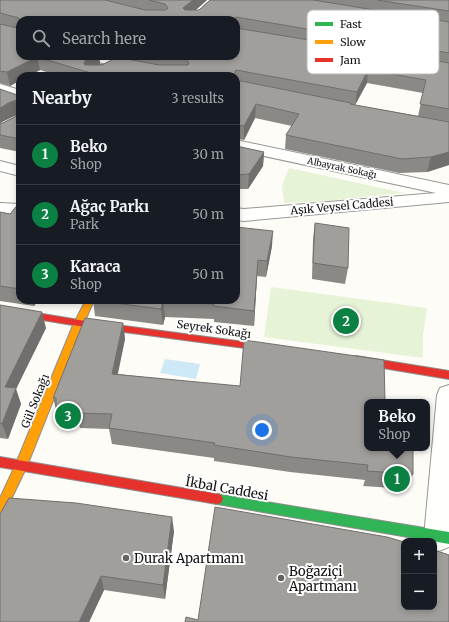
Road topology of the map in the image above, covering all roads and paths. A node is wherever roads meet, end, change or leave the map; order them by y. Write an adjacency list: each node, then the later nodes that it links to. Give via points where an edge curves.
1 (120, 60): 3 (street)
2 (125, 60): 4 (street)
3 (101, 72)
4 (167, 72)
5 (0, 88): 6 (street)
6 (16, 94)
7 (240, 147): 10 (street, Albayrak Sokağı)
8 (0, 166): 9 (street)
9 (16, 170)
10 (449, 190)
11 (449, 197): 14 (street, Aşık Veysel Caddesi)
12 (0, 209): 13 (street)
13 (16, 210)
14 (240, 214)
15 (88, 304): 17 (street, Gül Sokağı)
16 (0, 310): 17 (street, Seyrek Sokağı)
17 (79, 323): 18 (street, Seyrek Sokağı); 23 (street, Gül Sokağı)
18 (284, 351)
19 (348, 359): 20 (street)
20 (449, 375)
21 (449, 395): 25 (street)
22 (0, 462): 23 (street, İkbal Caddesi)
23 (21, 466): 24 (street, Gül Sokağı); 25 (street, İkbal Caddesi)
24 (0, 510)
25 (444, 538)

